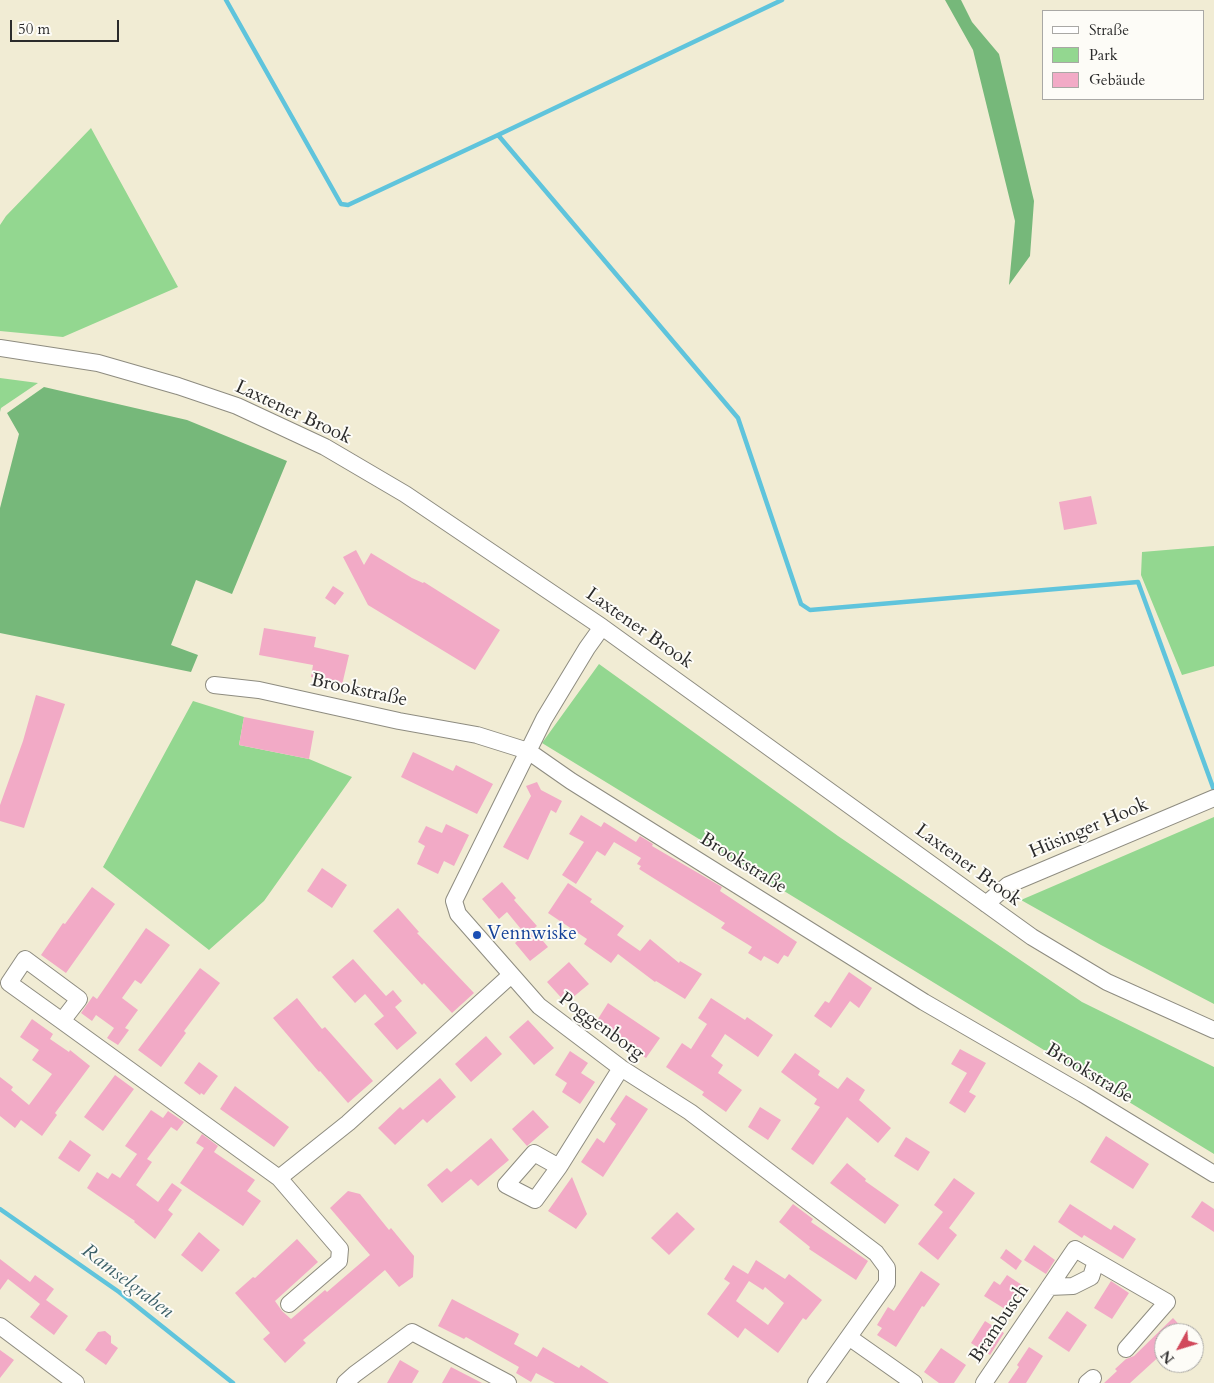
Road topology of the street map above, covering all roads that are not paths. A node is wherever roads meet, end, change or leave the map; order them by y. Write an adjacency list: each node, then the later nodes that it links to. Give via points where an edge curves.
1 (0, 348): 2 (street, Laxtener Brook, via 98,363 236,406 324,447 405,494)
2 (602, 627): 4 (street, Poggenborg, via 544,719); 6 (street, Laxtener Brook)
3 (214, 685): 4 (street, Brookstraße, via 259,690 477,735)
4 (528, 751): 7 (street, Poggenborg, via 454,901 458,914); 12 (street, Brookstraße, via 924,1002)
5 (1214, 798): 6 (street, Hüsinger Hook, via 1008,885)
6 (986, 904): 9 (street, Laxtener Brook, via 1032,937 1107,982)
7 (511, 975): 10 (street, Poggenborg, via 539,1006); 13 (street, via 348,1123)
8 (62, 1021): 13 (street)
9 (1214, 1030)
10 (621, 1068): 11 (street); 18 (street, Poggenborg, via 690,1112 876,1253 886,1268 887,1283)
11 (559, 1167)
12 (1214, 1174)
13 (279, 1178): 16 (street, via 340,1249 339,1262)
14 (1096, 1261): 15 (street, Brambusch, via 1091,1276 1073,1286); 15 (street, Brambusch, via 1075,1249); 19 (street, Brambusch, via 1167,1302)
15 (1049, 1287): 25 (street, Brambusch)
16 (289, 1304)
17 (0, 1326): 20 (street)
18 (850, 1338): 23 (street, Poggenborg); 24 (street)
19 (1126, 1349)
20 (76, 1383)
21 (345, 1383): 22 (street, via 412,1332)
22 (508, 1383)
23 (816, 1383)
24 (914, 1383)
25 (984, 1383)

